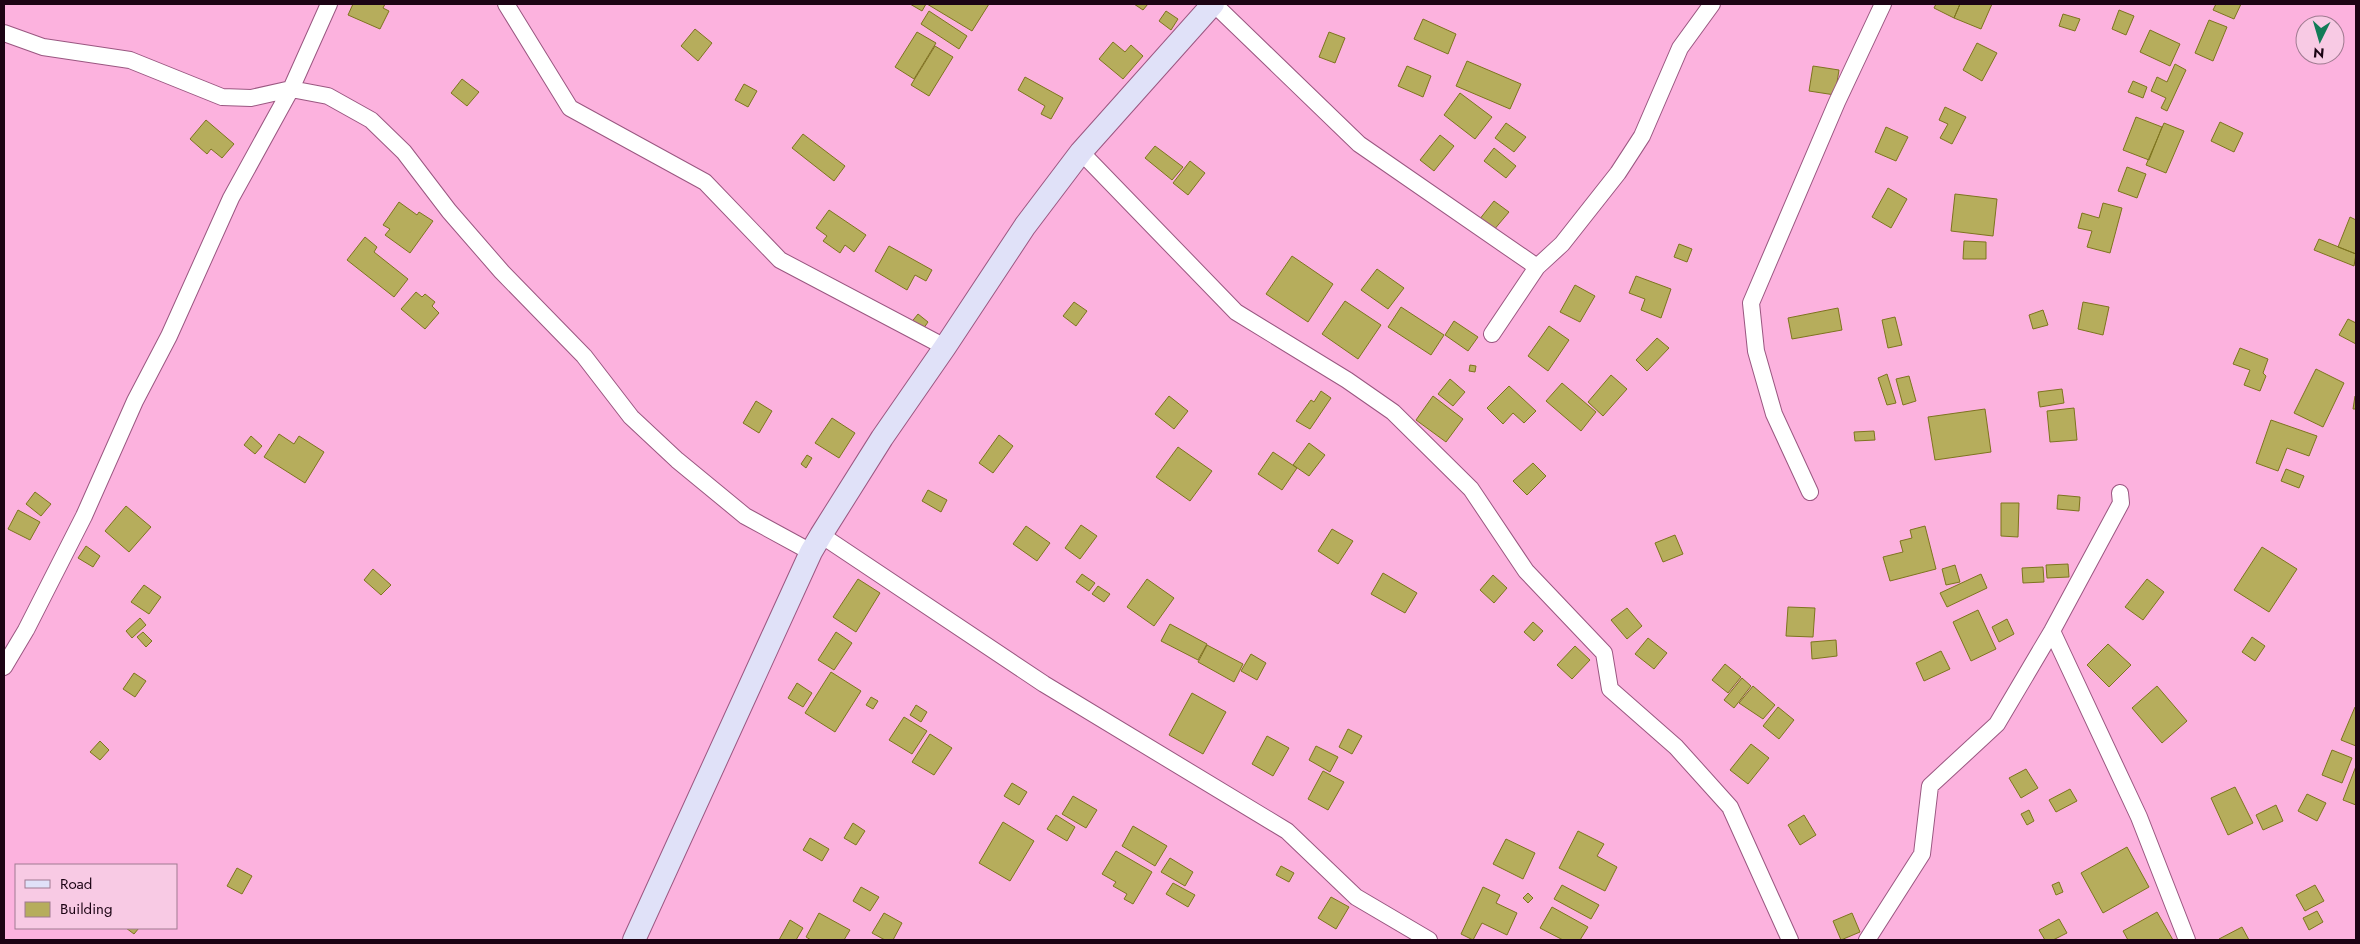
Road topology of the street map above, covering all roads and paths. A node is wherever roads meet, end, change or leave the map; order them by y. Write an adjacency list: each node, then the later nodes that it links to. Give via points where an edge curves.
1 (329, 4): 7 (street)
2 (506, 4): 11 (street, via 570,108 706,182 780,260)
3 (1213, 4): 8 (street); 9 (street, via 1359,144)
4 (1712, 4): 9 (street, via 1680,48 1642,136 1618,173 1562,244)
5 (1883, 4): 12 (street, via 1837,102 1751,303 1756,350 1774,414)
6 (4, 33): 7 (street, via 43,47 130,60 222,97 251,98)
7 (291, 90): 14 (street, via 328,96 372,120 404,152 502,272 584,356 632,417 677,460 744,516); 16 (street, via 231,198 84,516)
8 (1081, 152): 11 (street, via 1025,226); 19 (street, via 1236,312 1393,412 1471,489 1526,571 1604,652 1610,689 1676,747 1730,807)
9 (1537, 267): 10 (street)
10 (1492, 334)
11 (945, 347): 14 (street, via 882,438)
12 (1810, 492)
13 (2120, 493): 15 (street, via 2120,503)
14 (816, 544): 17 (street); 18 (street, via 1287,831 1356,897)
15 (2052, 631): 20 (street, via 1997,724 1930,786 1922,854); 21 (street, via 2138,817)
16 (4, 667)
17 (634, 940)
18 (1429, 940)
19 (1790, 940)
20 (1867, 940)
21 (2187, 940)

